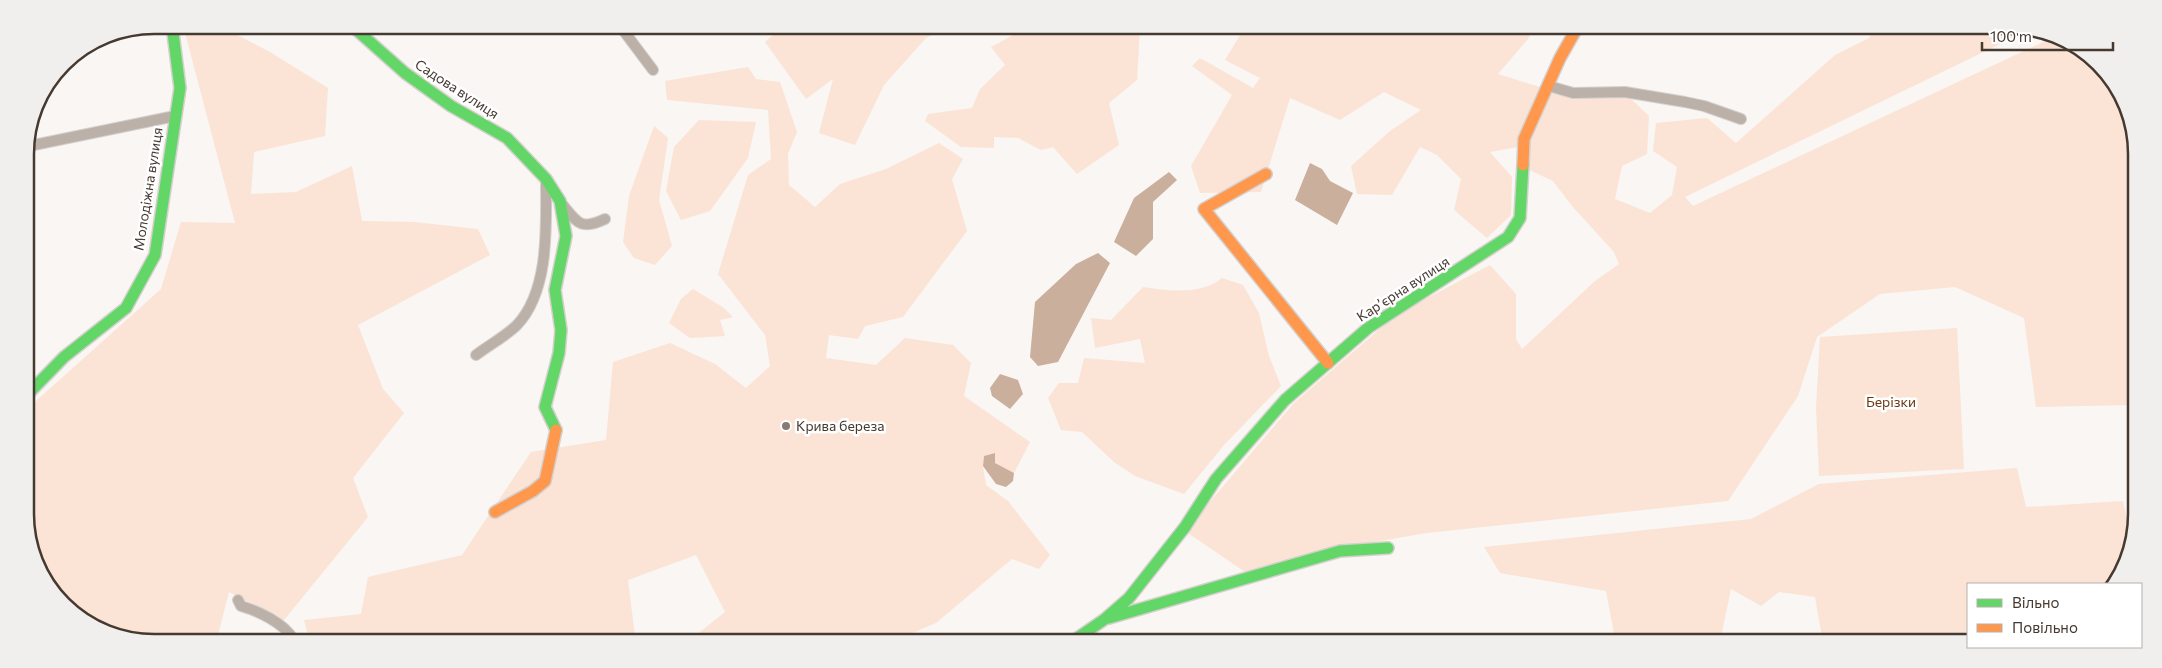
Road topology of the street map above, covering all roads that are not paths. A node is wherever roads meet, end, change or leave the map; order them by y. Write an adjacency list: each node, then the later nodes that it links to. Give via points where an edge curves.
1 (173, 34): 7 (street, Молодіжна вулиця, via 180,88)
2 (360, 34): 11 (street, Садова вулиця, via 405,74 451,106 507,138)
3 (626, 34): 5 (street)
4 (1574, 34): 6 (street, Карʼєрна вулиця)
5 (653, 70)
6 (1549, 86): 8 (street, via 1573,93 1625,92 1704,106); 15 (street, Карʼєрна вулиця, via 1524,138 1520,218 1508,237 1368,328)
7 (175, 116): 9 (street, Молодіжна вулиця); 16 (street, Молодіжна вулиця, via 156,255 143,280 126,308 64,357)
8 (1741, 118)
9 (34, 145)
10 (1266, 174): 15 (street, via 1204,209)
11 (546, 179): 12 (street, Садова вулиця); 14 (street, via 542,266 531,305 516,325)
12 (560, 201): 13 (street, via 579,224 584,226); 17 (street, via 566,236 555,290 561,330 559,353 545,407 557,432 545,481 534,491)
13 (605, 219)
14 (476, 354)
15 (1328, 363): 20 (street, Карʼєрна вулиця, via 1285,400 1223,472 1129,598)
16 (34, 387)
17 (494, 512)
18 (1388, 548): 20 (street, via 1340,551)
19 (238, 600): 21 (street, via 241,606 277,624)
20 (1101, 622): 22 (street); 23 (street)
21 (288, 634)
22 (1083, 634)
23 (1096, 634)

